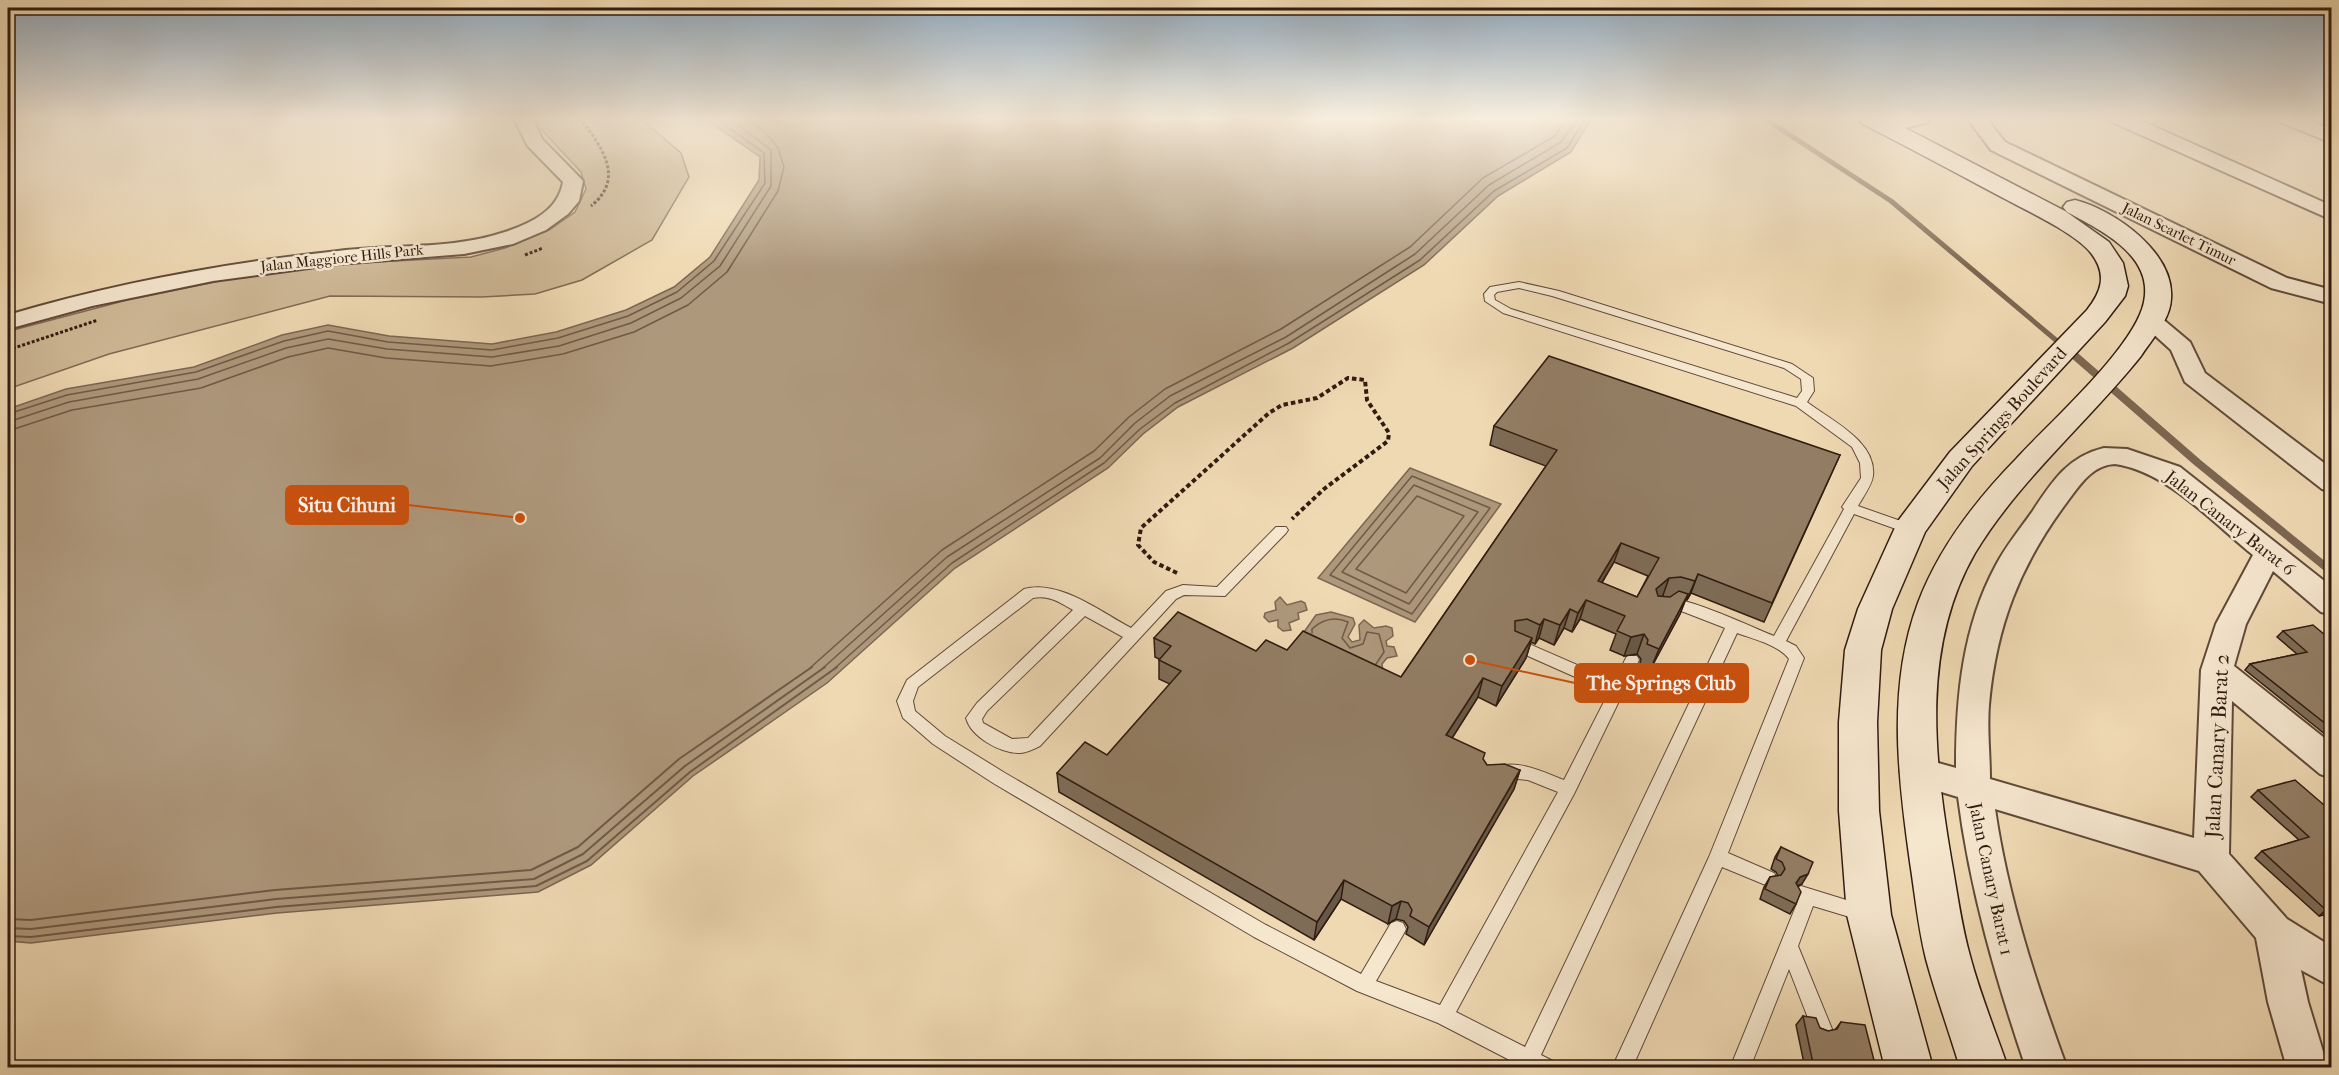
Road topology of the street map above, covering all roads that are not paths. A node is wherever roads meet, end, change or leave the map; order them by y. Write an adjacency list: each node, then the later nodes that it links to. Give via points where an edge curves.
1 (560, 168): 8 (street, Jalan Maggiore Hills Park, via 573,181 569,201 545,221 505,239 468,247 366,253 266,265 138,290)
2 (1978, 168): 14 (main road, Jalan Springs Boulevard, via 2100,247 2110,263 2115,285 2112,297 2096,316 1961,459)
3 (1999, 168): 9 (main road, Jalan Springs Boulevard, via 2122,234 2152,262 2158,280 2158,303)
4 (2043, 168): 7 (street, Jalan Scarlet Timur, via 2279,283)
5 (2230, 168): 6 (street)
6 (2331, 214)
7 (2331, 297)
8 (8, 322)
9 (2146, 328): 12 (street, via 2182,346 2194,376); 28 (main road, Jalan Springs Boulevard, via 2083,405 1986,510 1949,570 1918,665)
10 (1800, 403): 10 (lane, via 1507,311 1490,301 1489,294 1494,289 1519,285 1555,293 1788,366 1807,378 1808,391); 13 (lane, via 1857,445 1866,464 1867,478)
11 (2120, 457): 16 (street, Jalan Canary Barat 6, via 2142,460 2170,473); 30 (street, Jalan Canary Barat 1, via 2101,456 2086,463 2028,531 2002,580 1975,682)
12 (2331, 483)
13 (1849, 507): 14 (lane); 22 (lane)
14 (1910, 529): 35 (main road, Jalan Springs Boulevard, via 1875,609 1863,650 1858,722 1859,811)
15 (1281, 530): 21 (lane, via 1220,592 1175,592)
16 (2270, 553): 17 (street, Jalan Canary Barat 6); 25 (street, Jalan Canary Barat 2, via 2240,601 2221,647)
17 (2331, 604)
18 (1083, 610): 21 (lane); 21 (lane, via 982,707 975,718 976,726 1005,743 1026,747); 40 (lane, via 1056,594 1029,593 912,684 905,701 908,714 939,740 999,778 1260,931)
19 (1658, 610): 20 (lane, via 1669,602)
20 (1734, 625): 22 (lane); 43 (lane)
21 (1133, 636)
22 (1777, 643): 32 (lane, via 1797,658)
23 (1517, 645): 26 (lane)
24 (1632, 660): 26 (lane)
25 (2217, 670): 27 (street); 33 (street, Jalan Canary Barat 2)
26 (1617, 689): 31 (lane)
27 (2331, 764)
28 (1917, 771): 30 (street); 48 (main road, Jalan Springs Boulevard, via 1944,941)
29 (1488, 777): 31 (lane, via 1509,770 1529,773)
30 (1972, 787): 33 (street); 49 (street, Jalan Canary Barat 1, via 1978,835 2012,973)
31 (1568, 789): 41 (lane)
32 (1718, 857): 34 (lane); 45 (lane)
33 (2211, 859): 37 (street, Jalan Canary Barat 2)
34 (1768, 878)
35 (1869, 915): 38 (lane, via 1803,895); 47 (main road, Jalan Springs Boulevard)
36 (1397, 929): 40 (lane)
37 (2274, 931): 39 (street); 50 (street, via 2288,1002)
38 (1788, 945): 42 (lane); 46 (lane)
39 (2331, 969)
40 (1364, 985): 41 (lane)
41 (1444, 1016): 43 (lane)
42 (1822, 1029)
43 (1530, 1058): 44 (lane)
44 (1546, 1068)
45 (1622, 1068)
46 (1740, 1068)
47 (1908, 1068)
48 (1984, 1068)
49 (2047, 1068)
50 (2308, 1068)

